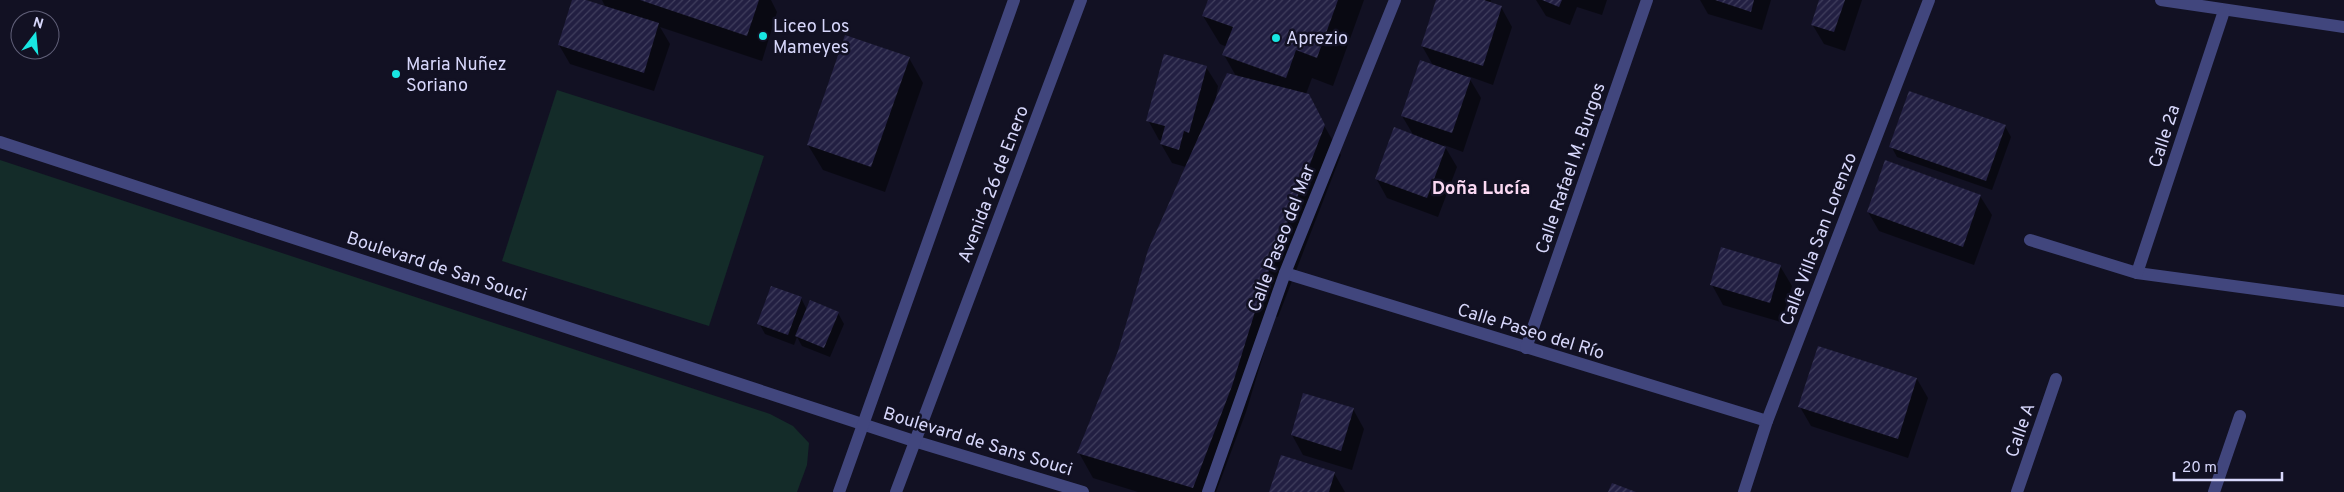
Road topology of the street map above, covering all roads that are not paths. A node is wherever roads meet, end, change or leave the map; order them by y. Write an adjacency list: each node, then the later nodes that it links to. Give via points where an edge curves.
1 (1014, 0): 18 (street)
2 (1081, 0): 19 (street, Avenida 26 de Enero)
3 (1395, 0): 11 (street, Calle Paseo del Mar)
4 (1647, 0): 14 (street, Calle Rafael M. Burgos)
5 (1929, 0): 17 (street, Calle Villa San Lorenzo)
6 (2161, 0): 7 (street)
7 (2224, 11): 8 (street); 12 (street, Calle 2a)
8 (2344, 27)
9 (0, 142): 18 (street, Boulevard de San Souci)
10 (2030, 240): 12 (street)
11 (1285, 273): 14 (street, Calle Paseo del Río); 23 (street, Calle Paseo del Mar)
12 (2137, 273): 13 (street)
13 (2344, 301)
14 (1526, 348): 17 (street, Calle Paseo del Río)
15 (2056, 379): 25 (street, Calle A)
16 (2240, 416): 26 (street)
17 (1767, 421): 24 (street, Calle Villa San Lorenzo)
18 (863, 423): 19 (street, Boulevard de Sans Souci); 20 (street)
19 (914, 441): 21 (street, Avenida 26 de Enero); 22 (street, Boulevard de Sans Souci)
20 (839, 492)
21 (896, 492)
22 (1083, 492)
23 (1208, 492)
24 (1744, 492)
25 (2017, 492)
26 (2214, 492)

